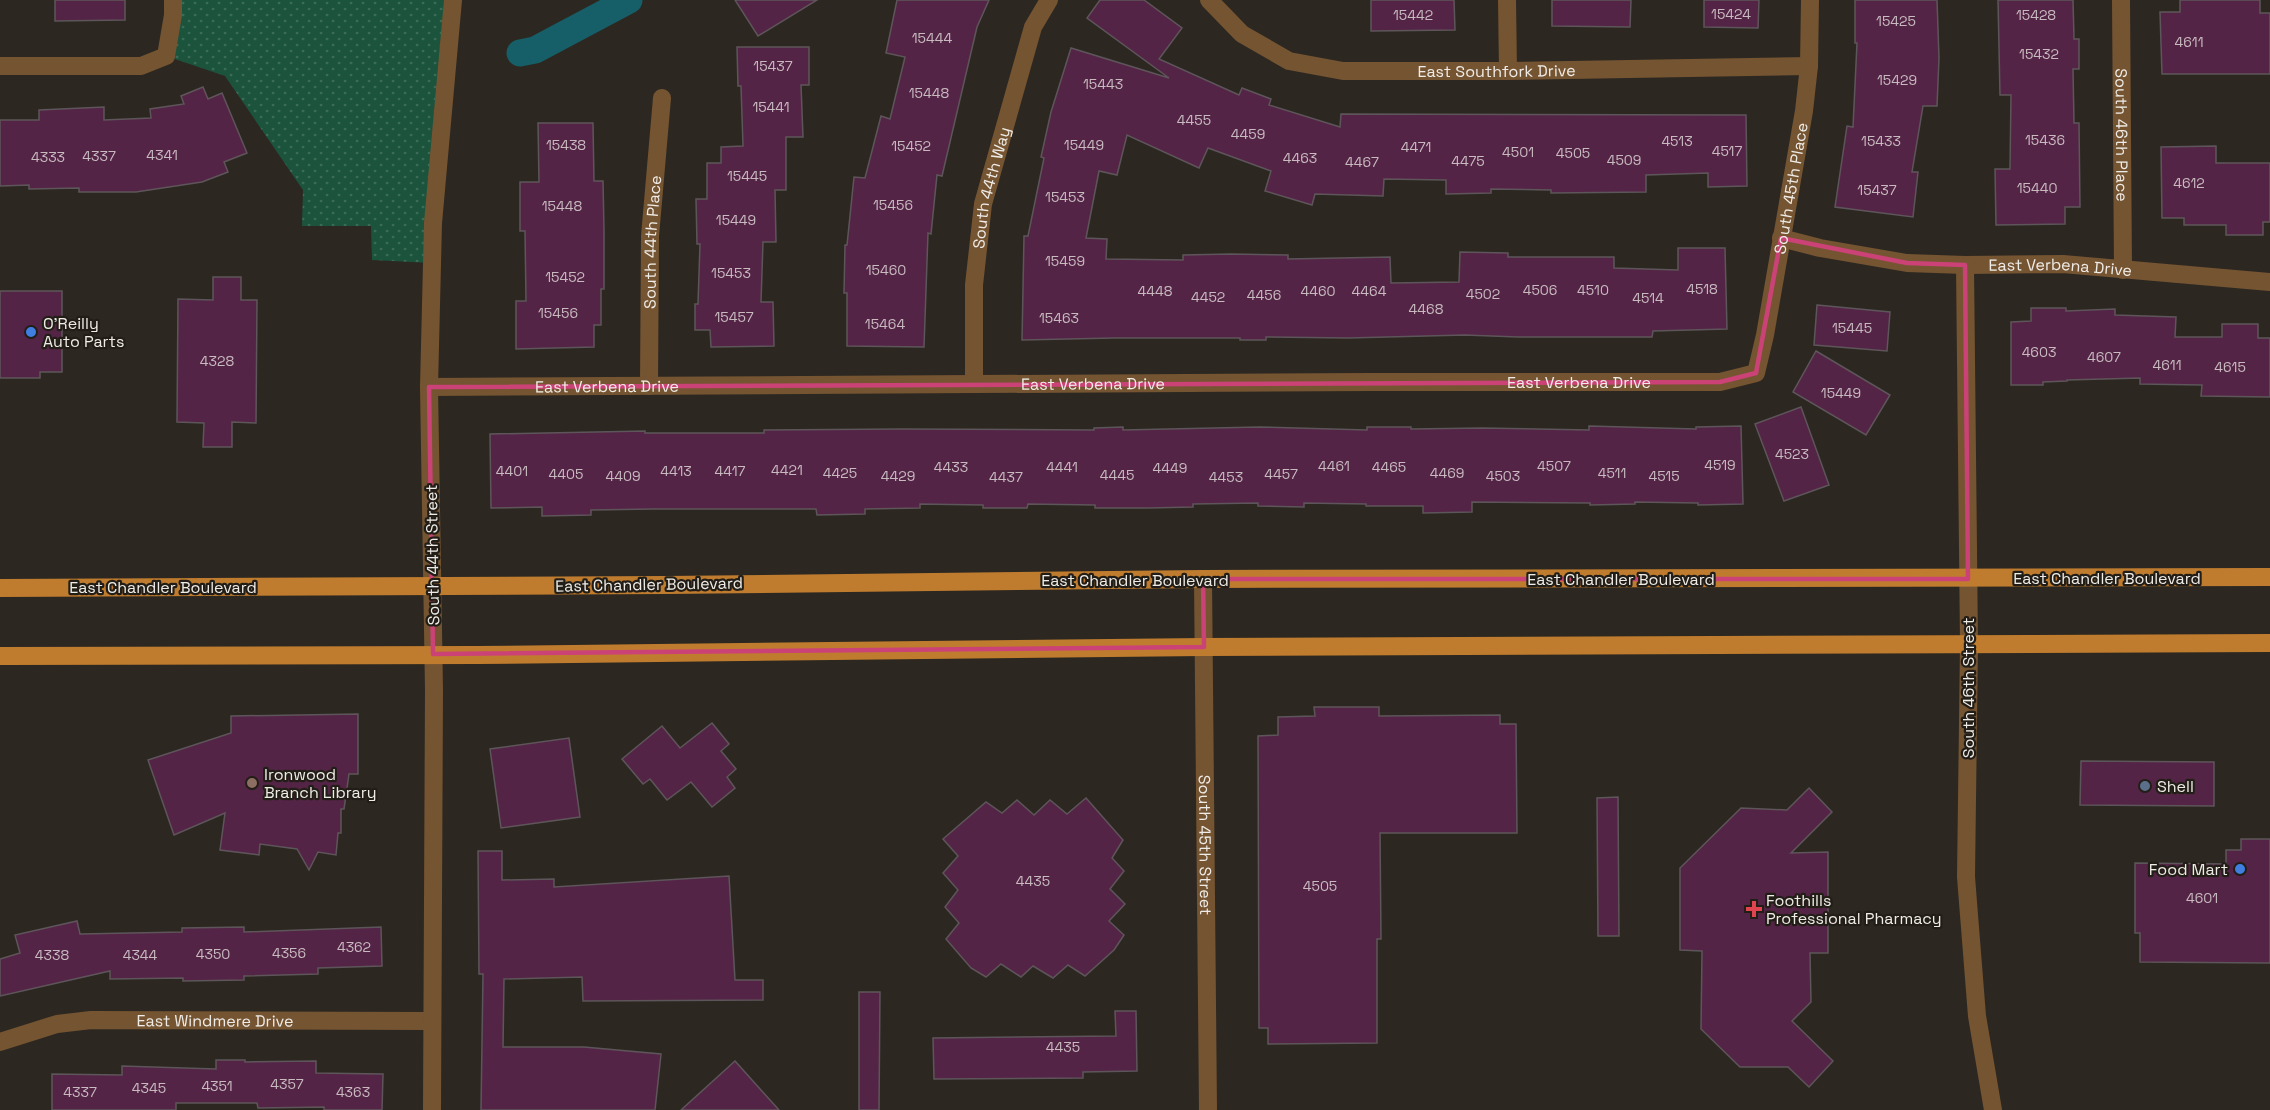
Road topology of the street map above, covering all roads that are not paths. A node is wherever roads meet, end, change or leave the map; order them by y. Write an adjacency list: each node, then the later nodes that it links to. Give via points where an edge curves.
1 (173, 0): 10 (street, via 166,56 141,66)
2 (440, 0): 9 (street)
3 (453, 0): 9 (street, South 44th Street)
4 (1048, 0): 19 (street, South 44th Way, via 1033,27 983,204 974,285)
5 (1209, 0): 12 (street, East Southfork Drive, via 1242,34 1289,61 1343,71)
6 (1508, 0): 12 (street)
7 (1810, 0): 11 (street, South 45th Place)
8 (2121, 0): 16 (street, South 46th Place)
9 (449, 38): 21 (street, South 44th Street, via 433,224)
10 (0, 66)
11 (1809, 66): 12 (street, East Southfork Drive); 14 (street, South 45th Place)
12 (1508, 71)
13 (662, 98): 20 (street, South 44th Place, via 650,236)
14 (1781, 238): 15 (street, East Verbena Drive, via 1907,263); 18 (street, South 45th Place)
15 (1965, 265): 16 (street, East Verbena Drive, via 2063,264); 24 (street, South 46th Street)
16 (2123, 270): 17 (street, East Verbena Drive)
17 (2270, 282)
18 (1756, 373): 19 (street, East Verbena Drive, via 1720,382)
19 (974, 384): 20 (street, East Verbena Drive)
20 (649, 386): 21 (street, East Verbena Drive)
21 (429, 387): 25 (street, South 44th Street)
22 (2270, 577): 24 (main road, East Chandler Boulevard)
23 (1203, 579): 24 (main road, East Chandler Boulevard); 25 (main road, East Chandler Boulevard); 29 (street, South 45th Street)
24 (1968, 579): 28 (street, South 46th Street)
25 (432, 586): 26 (main road, East Chandler Boulevard); 30 (street, South 44th Street)
26 (0, 588)
27 (2270, 643): 28 (main road)
28 (1969, 644): 29 (main road); 36 (street, South 46th Street, via 1966,877 1977,1016)
29 (1204, 647): 30 (main road); 35 (street, South 45th Street)
30 (433, 654): 31 (main road); 32 (street, South 44th Street)
31 (0, 656)
32 (432, 1021): 33 (street, East Windmere Drive, via 91,1020 57,1024); 34 (street, South 44th Street)
33 (0, 1042)
34 (432, 1110)
35 (1208, 1110)
36 (1993, 1110)

